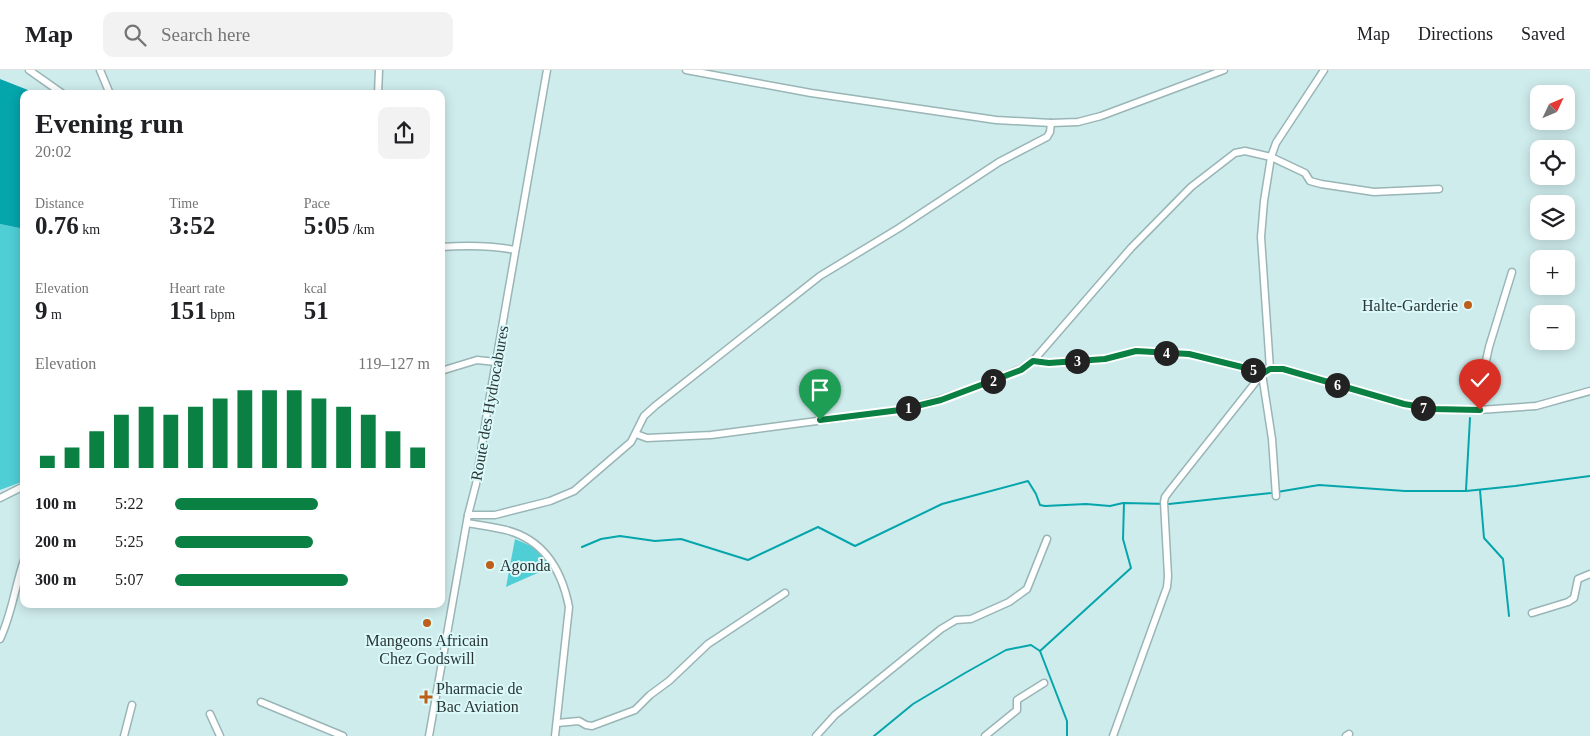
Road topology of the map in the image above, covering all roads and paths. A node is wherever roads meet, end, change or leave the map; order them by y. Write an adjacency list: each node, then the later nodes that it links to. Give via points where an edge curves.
1 (29, 70): 8 (street)
2 (100, 70): 9 (street)
3 (379, 70): 10 (street)
4 (547, 70): 15 (street, Route des Hydrocabures)
5 (686, 70): 11 (street, via 811,93 986,119)
6 (1224, 70): 11 (street, via 1101,116 1078,122)
7 (1324, 70): 12 (street, via 1276,143)
8 (57, 90)
9 (108, 90)
10 (378, 90)
11 (1051, 123): 24 (street, via 1047,137 999,162 820,276 654,406 644,416)
12 (1271, 157): 13 (street, via 1305,173 1310,181 1321,184 1374,192); 17 (street, via 1245,151 1235,153 1191,187 1131,248); 19 (street, via 1261,237)
13 (1439, 189)
14 (445, 247): 15 (street, via 482,245)
15 (516, 250): 18 (street, Route des Hydrocabures)
16 (1512, 272): 23 (street, via 1489,347)
17 (1033, 361): 21 (street, via 1105,359 1136,351 1189,354); 24 (street, via 1021,370 982,385 900,410 712,434 647,438)
18 (496, 362): 20 (street, via 477,360); 28 (street, Route des Hydrocabures)
19 (1270, 369): 21 (street); 23 (street, via 1283,369 1404,404 1433,409)
20 (445, 370)
21 (1262, 374): 26 (street); 47 (street, via 1165,497 1167,587)
22 (1590, 391): 23 (street, via 1536,406)
23 (1480, 410)
24 (636, 434): 28 (street, via 574,491 550,501)
25 (20, 488): 27 (street)
26 (1276, 493)
27 (0, 498)
28 (468, 519): 39 (street, via 508,530 539,547 554,563 565,586 570,607); 43 (street, Route des Hydrocabures)
29 (1047, 539): 45 (street, via 1027,589 1008,602 971,619 956,620 941,629 835,715)
30 (20, 571): 34 (street, via 8,622)
31 (1590, 574): 33 (street, via 1578,580 1574,598 1568,602)
32 (785, 593): 39 (street, via 708,644 628,714 592,726 579,721)
33 (1532, 612)
34 (0, 639)
35 (1044, 683): 46 (street, via 1017,700 1017,710)
36 (261, 702): 42 (street)
37 (132, 706): 40 (street)
38 (210, 714): 41 (street)
39 (557, 723): 44 (street)
40 (124, 736)
41 (220, 736)
42 (343, 736)
43 (430, 736)
44 (555, 736)
45 (816, 736)
46 (985, 736)
47 (1114, 736)

